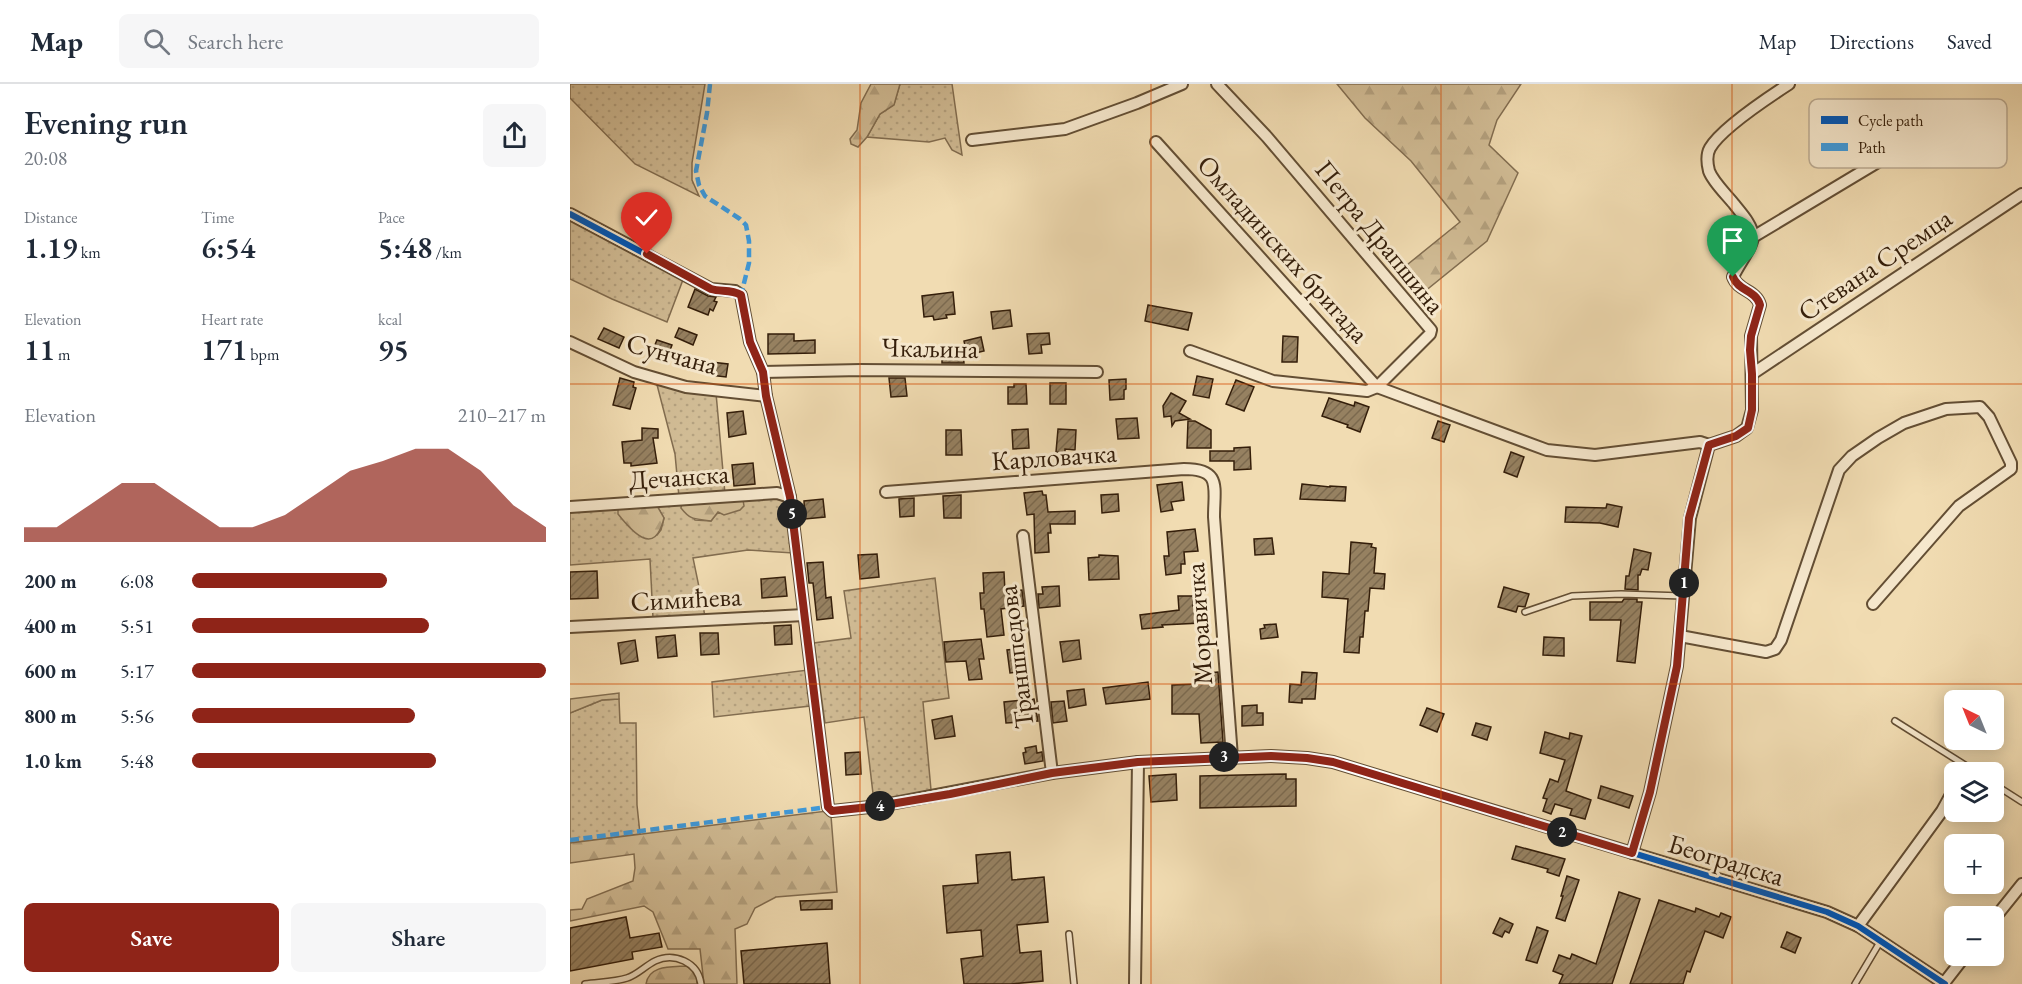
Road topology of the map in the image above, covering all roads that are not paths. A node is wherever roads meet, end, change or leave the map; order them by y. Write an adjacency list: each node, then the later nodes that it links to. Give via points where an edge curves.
1 (1182, 84): 4 (street, via 1065,129)
2 (1217, 84): 15 (street, Петра Драпшина, via 1267,136 1431,330)
3 (1789, 84): 9 (street, via 1723,134 1710,148 1707,159 1709,173 1744,218)
4 (972, 140)
5 (1156, 142): 15 (street, Омладинских бригада)
6 (1868, 168): 9 (street)
7 (2022, 195): 14 (street, Стевана Сремца)
8 (570, 214): 12 (street, via 711,289 741,295 750,342)
9 (1753, 237): 14 (street, Стевана Сремца, via 1733,277 1736,284 1755,295 1760,305 1751,336)
10 (570, 342): 16 (street, Сунчана, via 634,372 686,387)
11 (1190, 351): 15 (street, via 1273,381 1357,391)
12 (763, 372): 13 (street, Чкаљина); 16 (street)
13 (1097, 372)
14 (1752, 374): 17 (street, Стевана Сремца, via 1748,428)
15 (1377, 387): 17 (street, via 1547,450 1595,455 1700,442)
16 (766, 396): 20 (street)
17 (1709, 445): 23 (street, via 1689,518)
18 (1214, 487): 19 (street, Карловачка, via 1208,473 1184,469); 30 (street, Моравичка)
19 (886, 492)
20 (790, 497): 21 (street, Дечанска, via 777,493); 26 (street)
21 (570, 507)
22 (1023, 536): 33 (street, Траншпедова)
23 (1683, 596): 25 (lane, via 1572,596); 28 (street)
24 (1874, 604): 28 (street, via 1959,506 2011,469 1989,417 1980,407 1946,409 1904,423 1852,456 1839,470 1775,650 1766,652)
25 (1525, 612)
26 (804, 615): 27 (street, Симићева); 33 (street, Београдска, via 828,807 832,811 879,806)
27 (570, 627)
28 (1680, 636): 37 (street, via 1650,792)
29 (1895, 721): 32 (lane)
30 (1232, 757): 31 (street, Београдска); 37 (street, Београдска, via 1333,762)
31 (1138, 762): 33 (street, Београдска); 47 (street)
32 (1960, 762)
33 (1052, 773)
34 (2004, 790): 35 (lane)
35 (2022, 802)
36 (1944, 808): 40 (street)
37 (1632, 853): 40 (street, Београдска, via 1827,912)
38 (2022, 884): 39 (street)
39 (2004, 906)
40 (1858, 926): 42 (street, Београдска)
41 (1070, 934): 46 (lane)
42 (1880, 941): 48 (lane); 49 (street, Београдска)
43 (1958, 966): 49 (street)
44 (585, 984): 45 (lane, via 628,978 654,962 669,959 690,962 699,972)
45 (701, 984)
46 (1074, 984)
47 (1135, 984)
48 (1855, 984)
49 (1944, 984)

